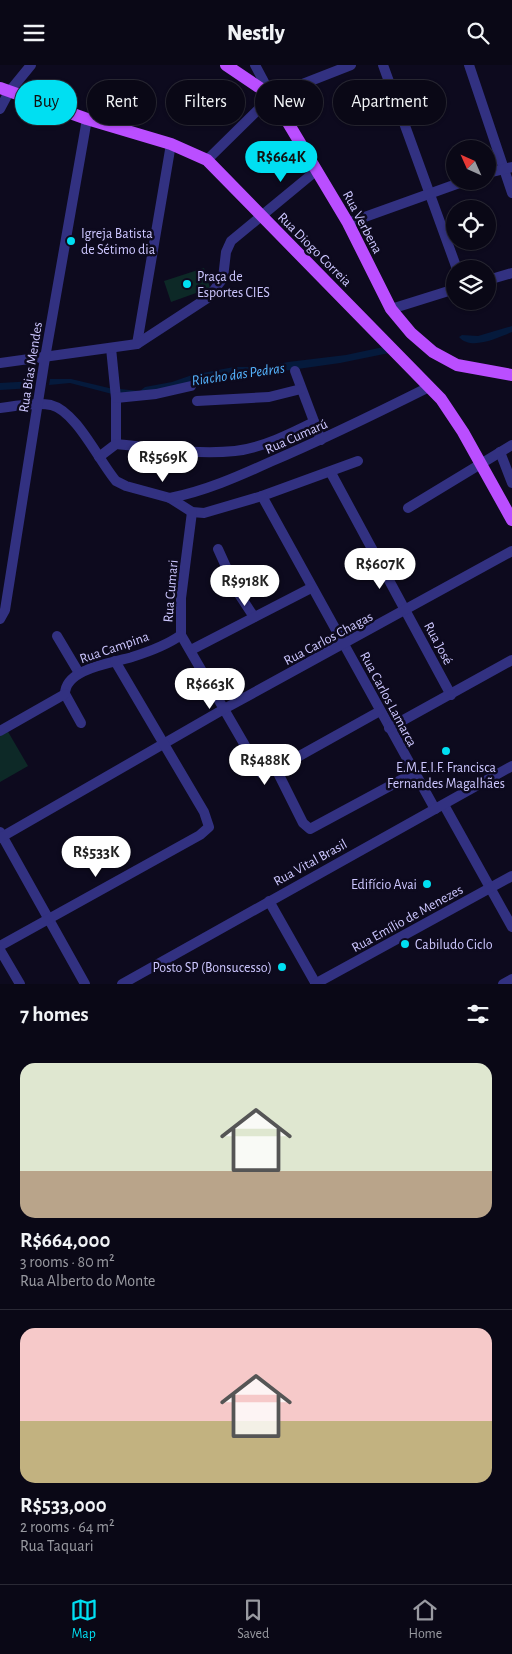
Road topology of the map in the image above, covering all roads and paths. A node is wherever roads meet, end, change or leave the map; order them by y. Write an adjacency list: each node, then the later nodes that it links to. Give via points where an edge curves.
1 (31, 65): 10 (street)
2 (226, 65): 9 (main road)
3 (255, 65): 7 (street, Rua Verbena)
4 (351, 65): 8 (street)
5 (383, 65): 23 (street)
6 (470, 65): 18 (street)
7 (263, 80)
8 (313, 80)
9 (255, 85)
10 (3, 92): 11 (street); 13 (main road, Rua Diogo Correia)
11 (0, 109)
12 (255, 113): 17 (street)
13 (87, 119): 33 (street, Rua Bias Mendes)
14 (107, 125): 16 (main road, Rua Diogo Correia)
15 (290, 125): 19 (main road, Rua Verbena)
16 (171, 144): 17 (main road, Rua Diogo Correia); 31 (street)
17 (207, 160): 24 (main road, Rua Diogo Correia)
18 (508, 167): 20 (street); 22 (street)
19 (317, 170): 24 (street); 25 (main road, Rua Verbena)
20 (496, 171)
21 (446, 188): 23 (street)
22 (512, 193)
23 (429, 195): 25 (street); 26 (street)
24 (261, 215): 31 (street, via 231,241 226,252 223,278 208,297); 38 (main road, Rua Diogo Correia)
25 (348, 223): 30 (main road, Rua Verbena)
26 (454, 260)
27 (512, 273): 28 (street)
28 (496, 278)
29 (446, 292): 30 (street)
30 (391, 309): 36 (main road, Rua Verbena, via 433,352 468,369)
31 (137, 344): 32 (street)
32 (112, 348): 33 (street); 40 (street)
33 (45, 358): 34 (street); 42 (street, Rua Bias Mendes)
34 (0, 363)
35 (295, 371): 39 (street)
36 (512, 375)
37 (191, 386): 40 (street, via 156,394)
38 (429, 387): 45 (street, Rua Cumarú); 51 (main road, via 452,413)
39 (301, 389): 41 (street, via 269,397); 44 (street)
40 (115, 393): 46 (street)
41 (197, 401)
42 (37, 404): 43 (street); 49 (street, via 51,405 66,413); 64 (street, Rua Bias Mendes, via 5,610)
43 (0, 408)
44 (314, 422): 45 (street); 46 (street, via 281,437 236,451 191,452)
45 (322, 440): 55 (street, Rua Cumarú, via 219,484)
46 (116, 444): 49 (street)
47 (512, 445): 48 (street)
48 (500, 452): 51 (street); 53 (street)
49 (99, 457): 55 (street, via 116,481 126,487)
50 (358, 461): 52 (street)
51 (481, 463): 56 (street); 58 (main road)
52 (331, 473): 54 (street); 62 (street, Rua José)
53 (512, 483)
54 (262, 496): 57 (street, via 218,511); 61 (street, Rua Carlos Lamarca)
55 (170, 498): 57 (street)
56 (408, 508)
57 (192, 513): 65 (street, Rua Cumari, via 181,598)
58 (512, 520)
59 (218, 549): 63 (street, via 237,591)
60 (512, 551): 62 (street, Rua Carlos Chagas)
61 (311, 588): 63 (street); 67 (street, Rua Carlos Lamarca)
62 (406, 611): 67 (street, Rua Carlos Chagas); 73 (street, Rua José)
63 (254, 617): 68 (street)
64 (0, 619)
65 (181, 635): 68 (street, Rua Cumari); 70 (street, Rua Campina)
66 (56, 637): 71 (street)
67 (344, 645): 74 (street, Rua Carlos Chagas); 75 (street, Rua Carlos Lamarca)
68 (191, 650): 74 (street, Rua Cumari)
69 (512, 660): 73 (street)
70 (115, 661): 71 (street, Rua Campina); 79 (street)
71 (78, 673): 72 (street, Rua Campina, via 65,687)
72 (65, 694): 76 (street); 78 (street)
73 (451, 695): 77 (street)
74 (224, 709): 79 (street, Rua Carlos Chagas); 81 (street, Rua Cumari, via 260,771 266,773)
75 (380, 711): 77 (street, Rua Carlos Lamarca); 81 (street)
76 (81, 723)
77 (389, 728): 82 (street, Rua Carlos Lamarca)
78 (0, 731)
79 (164, 744): 84 (street, Rua Carlos Chagas); 88 (street, via 210,823 206,831)
80 (512, 766): 83 (street, Rua Vital Brasil)
81 (276, 769): 82 (street, via 303,823 310,829)
82 (414, 773): 83 (street, Rua Carlos Lamarca)
83 (439, 807): 86 (street, Rua Carlos Lamarca); 87 (street, Rua Vital Brasil)
84 (1, 835): 88 (street)
85 (512, 876): 86 (street, Rua Emílio de Menezes)
86 (490, 888): 89 (street, Rua Carlos Lamarca); 96 (street, Rua Emílio de Menezes)
87 (269, 901): 95 (street, Rua Vital Brasil); 96 (street)
88 (49, 919): 90 (street); 94 (street)
89 (512, 927)
90 (0, 946)
91 (0, 950): 93 (street)
92 (512, 979): 97 (street)
93 (20, 984)
94 (85, 984)
95 (122, 984)
96 (316, 984)
97 (503, 984)

